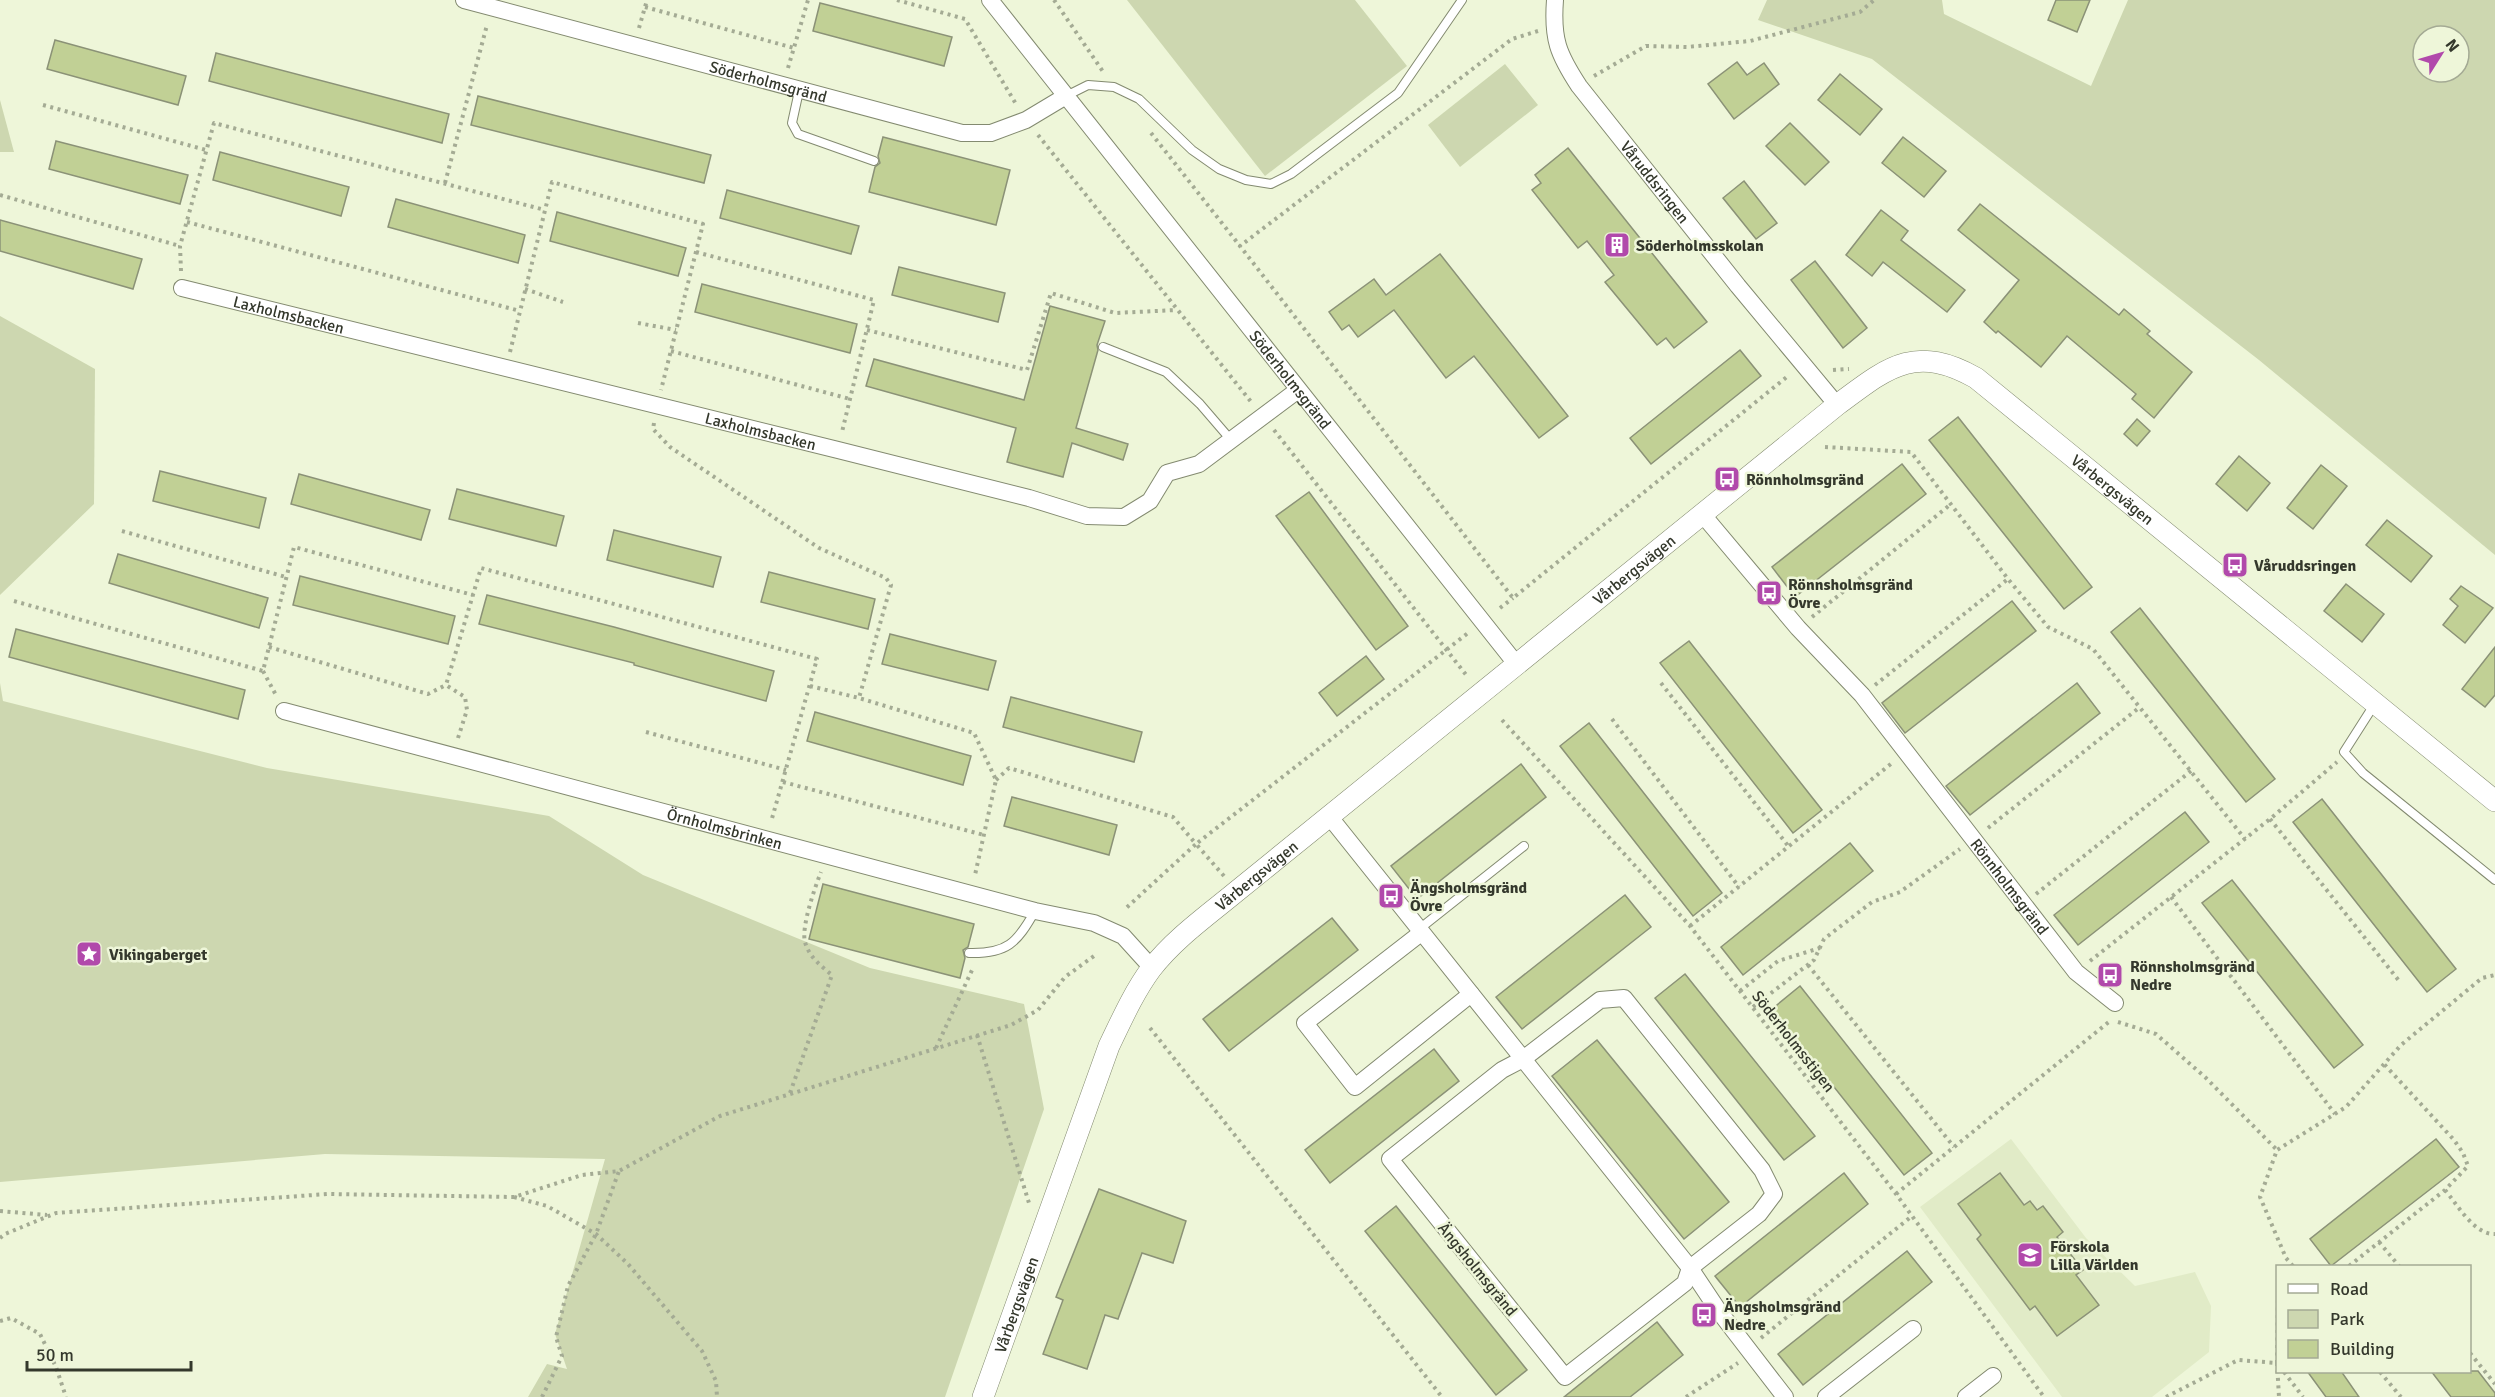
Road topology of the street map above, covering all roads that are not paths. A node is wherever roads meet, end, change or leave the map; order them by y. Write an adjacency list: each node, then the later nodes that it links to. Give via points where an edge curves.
1 (464, 0): 5 (street, Söderholmsgränd)
2 (990, 0): 6 (street, Söderholmsgränd)
3 (1462, 0): 6 (lane, via 1398,93 1291,174 1271,184 1246,180 1219,169 1192,150 1139,99 1114,87 1088,85)
4 (1555, 0): 11 (street, Våruddsringen, via 1553,26 1561,58 1579,86)
5 (799, 91): 6 (street, Söderholmsgränd, via 962,133 991,133 1026,120); 7 (lane, via 792,123 798,134)
6 (1066, 96): 10 (street, Söderholmsgränd)
7 (873, 161)
8 (182, 288): 12 (street, Laxholmsbacken, via 1029,498 1087,516 1124,518 1150,501 1167,473 1199,464)
9 (1103, 347): 12 (lane, via 1166,372)
10 (1298, 390): 12 (street, Laxholmsbacken); 14 (street, Söderholmsgränd)
11 (1837, 405): 13 (street, Vårbergsvägen); 15 (street, Vårbergsvägen, via 1894,366 1915,361 1937,362 1967,372)
12 (1231, 440)
13 (1703, 515): 14 (street, Vårbergsvägen); 26 (street, Rönnholmsgränd, via 1798,628 1862,695 2076,972)
14 (1517, 664): 18 (street, Vårbergsvägen)
15 (2374, 705): 17 (street, Vårbergsvägen); 20 (lane, via 2344,752 2363,773)
16 (284, 711): 21 (street, Örnholmsbrinken)
17 (2495, 801)
18 (1329, 816): 22 (street); 24 (street, Vårbergsvägen, via 1185,935)
19 (1524, 846): 22 (lane)
20 (2495, 880)
21 (1035, 910): 23 (lane, via 1021,935 1006,948); 24 (street, Örnholmsbrinken, via 1094,923 1123,936)
22 (1420, 931): 25 (street); 25 (street, via 1305,1023 1356,1087)
23 (969, 953)
24 (1152, 968): 31 (street, Vårbergsvägen, via 1109,1046)
25 (1471, 994): 27 (street)
26 (2115, 1003)
27 (1523, 1059): 28 (street); 28 (street, Ängsholmsgränd, via 1600,1000 1624,998 1762,1170 1774,1194 1767,1204); 28 (street, Ängsholmsgränd, via 1502,1070 1390,1159 1565,1377 1685,1283)
28 (1690, 1268): 32 (street)
29 (1912, 1329): 33 (street)
30 (1993, 1376): 34 (street)
31 (983, 1397)
32 (1785, 1397)
33 (1826, 1397)
34 (1966, 1397)

